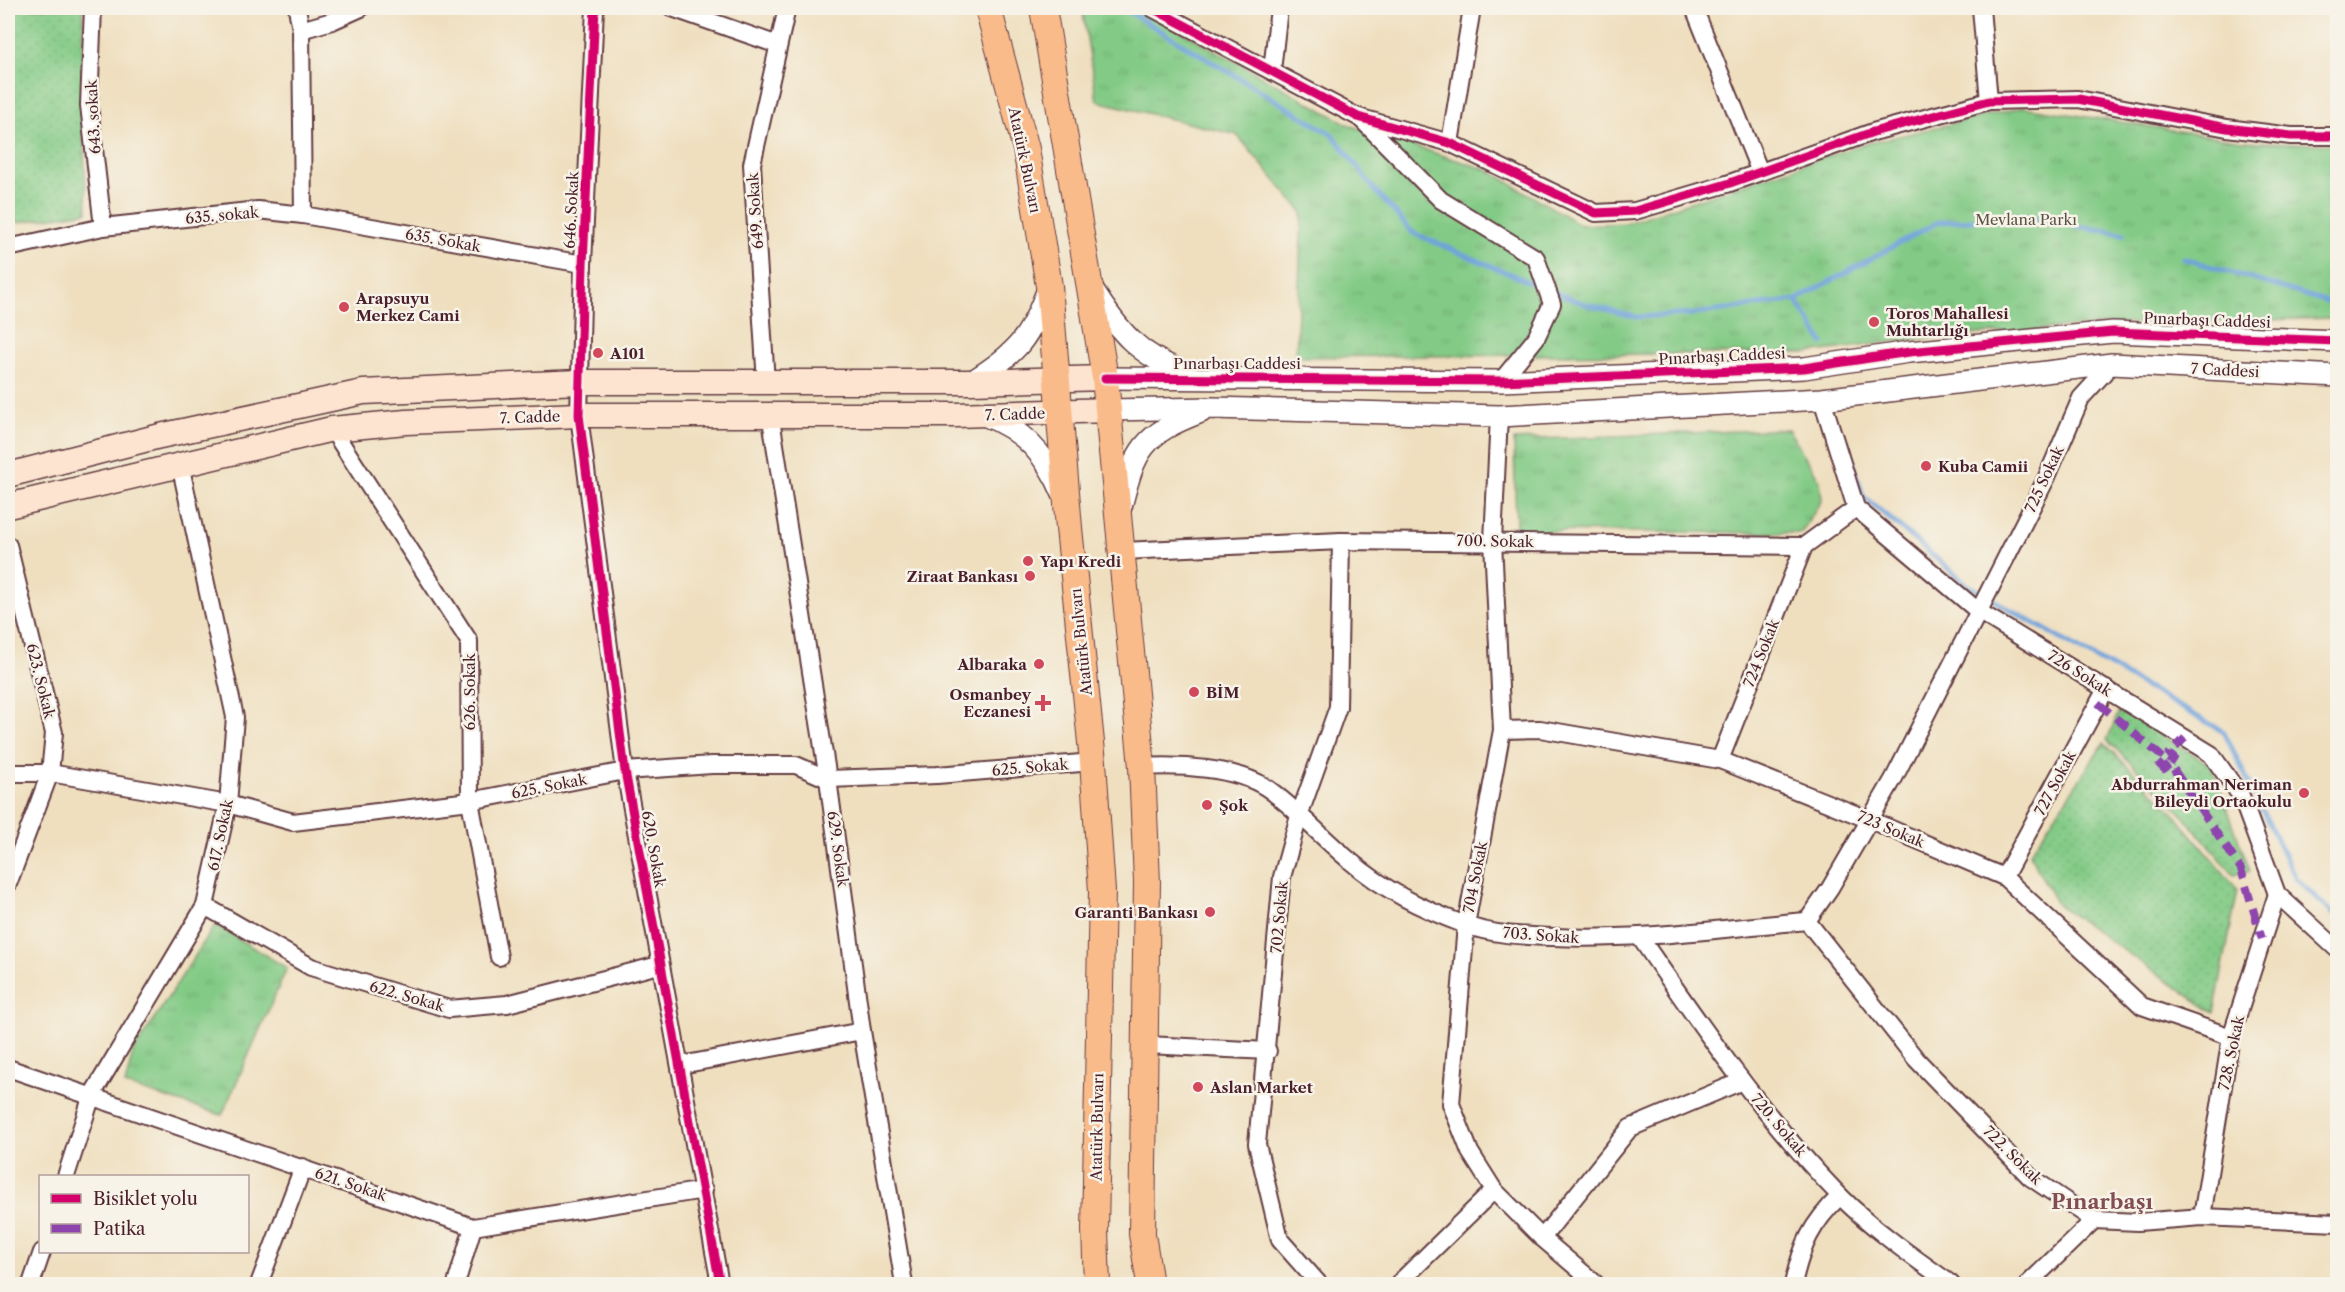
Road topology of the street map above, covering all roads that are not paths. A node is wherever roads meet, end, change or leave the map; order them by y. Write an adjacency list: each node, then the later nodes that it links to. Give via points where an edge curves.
1 (93, 8): 23 (street, 643. sokak, via 89,105)
2 (297, 8): 14 (street)
3 (360, 8): 14 (street)
4 (595, 8): 25 (street, 646. Sokak)
5 (672, 8): 15 (street)
6 (787, 8): 15 (street, 649. Sokak)
7 (988, 8): 26 (main road, Atatürk Bulvarı, via 1026,149)
8 (1043, 8): 27 (main road)
9 (1152, 8): 16 (street)
10 (1279, 8): 16 (street)
11 (1472, 8): 20 (street)
12 (1694, 8): 21 (street)
13 (1982, 8): 17 (street)
14 (301, 30): 22 (street)
15 (778, 45): 37 (street, 649. Sokak, via 752,164)
16 (1272, 71): 18 (street)
17 (1989, 101): 19 (street, via 2078,99 2227,128 2291,136); 21 (street, via 1873,132)
18 (1358, 117): 20 (street); 34 (street, via 1441,200 1536,258 1552,304 1536,338)
19 (2337, 136)
20 (1450, 143): 21 (street, via 1596,213 1635,211)
21 (1760, 172)
22 (303, 215): 23 (street, 635. sokak, via 258,210); 25 (street, 635. Sokak)
23 (103, 227): 24 (street, 635. sokak)
24 (8, 248)
25 (583, 264): 35 (street, 646. Sokak)
26 (1049, 286): 32 (main road, Atatürk Bulvarı); 36 (street, via 1032,326 1006,361)
27 (1092, 289): 31 (street, via 1109,316 1139,349); 33 (main road)
28 (2337, 341): 34 (street, Pınarbaşı Caddesi, via 2113,332 1909,352 1804,368)
29 (2112, 364): 30 (street, 7 Caddesi); 38 (street); 58 (street, 725 Sokak, via 2081,398 2046,479)
30 (2337, 376)
31 (1198, 377): 33 (street, Pınarbaşı Caddesi); 34 (street, Pınarbaşı Caddesi)
32 (1059, 378): 33 (main road); 36 (main road); 41 (main road, Atatürk Bulvarı)
33 (1105, 378): 40 (main road)
34 (1501, 381)
35 (579, 382): 37 (main road); 43 (street, 646. Sokak); 48 (main road, via 363,392 160,436)
36 (971, 382): 37 (main road)
37 (766, 383)
38 (1822, 399): 45 (street); 51 (street)
39 (1212, 408): 40 (street); 45 (street); 52 (street, via 1174,423 1143,444 1130,472)
40 (1109, 410): 41 (main road); 52 (main road)
41 (1061, 412): 44 (main road, 7. Cadde); 49 (main road, Atatürk Bulvarı)
42 (770, 413): 43 (main road, 7. Cadde); 44 (main road, 7. Cadde); 67 (street, 629. Sokak)
43 (579, 415): 46 (main road, 7. Cadde); 64 (street, 620. Sokak)
44 (983, 415): 49 (street, via 1003,422 1031,443 1044,458)
45 (1499, 416): 54 (street, 704 Sokak)
46 (332, 429): 47 (main road, 7. Cadde); 68 (street, 626. Sokak, via 469,641)
47 (180, 464): 50 (main road, 7. Cadde); 69 (street, 617. Sokak, via 235,717)
48 (8, 475)
49 (1067, 504): 62 (main road, Atatürk Bulvarı)
50 (8, 506)
51 (1856, 508): 56 (street); 58 (street, 726 Sokak)
52 (1119, 514): 57 (main road)
53 (1341, 541): 54 (street, 700. Sokak); 57 (street, 700. Sokak); 70 (street, 702 Sokak, via 1338,707)
54 (1493, 541): 56 (street, 700. Sokak); 60 (street, 704 Sokak)
55 (8, 545): 65 (street, 623. Sokak, via 54,733)
56 (1804, 546): 61 (street, 724 Sokak)
57 (1123, 551): 63 (main road)
58 (1981, 605): 59 (street, 726 Sokak); 71 (street, 725 Sokak)
59 (2106, 689): 72 (street, 727 Sokak); 74 (street, 726 Sokak, via 2211,754 2241,796)
60 (1502, 729): 61 (street, 723 Sokak, via 1540,729); 77 (street, 704 Sokak)
61 (1720, 760): 71 (street, 723 Sokak)
62 (1093, 762): 67 (street, 625. Sokak); 106 (main road, Atatürk Bulvarı, via 1102,891)
63 (1142, 767): 70 (street, 703. Sokak, via 1200,769 1236,776 1266,787); 84 (main road, via 1148,882)
64 (625, 771): 67 (street, 625. Sokak, via 795,765); 68 (street, 625. Sokak); 81 (street, 620. Sokak)
65 (50, 773): 66 (street, 625. Sokak); 69 (street, 625. Sokak); 73 (street, 623. Sokak)
66 (8, 774)
67 (828, 779): 82 (street, 629. Sokak)
68 (470, 801): 69 (street, 625. Sokak, via 293,822); 80 (street, 626. Sokak)
69 (228, 804): 75 (street, 617. Sokak)
70 (1299, 816): 77 (street, 703. Sokak, via 1349,861 1394,894); 85 (street, 702 Sokak, via 1282,877)
71 (1870, 820): 72 (street, 723 Sokak); 76 (street, 725 Sokak)
72 (2004, 877): 83 (street, 723 Sokak, via 2142,1006)
73 (8, 884)
74 (2277, 894): 79 (street, 726 Sokak); 83 (street, 728. Sokak)
75 (205, 906): 81 (street, 622. Sokak, via 311,967 449,1009 507,1004); 89 (street, 617. Sokak)
76 (1807, 921): 78 (street, 703. Sokak); 96 (street, 722. Sokak, via 1916,1059 2030,1177)
77 (1466, 925): 78 (street, 703. Sokak, via 1518,936); 93 (street, 704 Sokak, via 1451,1104 1470,1152)
78 (1639, 936): 88 (street, 720. Sokak)
79 (2337, 950)
80 (499, 957)
81 (659, 965): 86 (street, 620. Sokak)
82 (862, 1031): 86 (street); 105 (street, 629. Sokak)
83 (2231, 1037): 95 (street, 728. Sokak)
84 (1147, 1046): 85 (street); 107 (main road, via 1142,1234)
85 (1268, 1051): 108 (street, 702 Sokak, via 1257,1144 1280,1240)
86 (681, 1065): 92 (street, 620. Sokak)
87 (8, 1068): 89 (street, 621. Sokak)
88 (1742, 1081): 94 (street, 720. Sokak); 99 (street, via 1629,1128)
89 (92, 1095): 90 (street, 621. Sokak); 91 (street, 617. Sokak)
90 (303, 1167): 98 (street, 621. Sokak); 102 (street)
91 (66, 1175)
92 (704, 1190): 98 (street, 621. Sokak); 104 (street, 620. Sokak)
93 (1494, 1190): 99 (street, 704 Sokak); 109 (street)
94 (1840, 1196): 111 (street, via 1820,1215 1809,1233); 112 (street, 720. Sokak, via 1883,1235)
95 (2202, 1217): 96 (street, via 2138,1222); 97 (street)
96 (2094, 1220): 113 (street)
97 (2337, 1223)
98 (473, 1227): 103 (street)
99 (1542, 1238): 110 (street, 704 Sokak)
100 (41, 1253): 101 (street)
101 (32, 1284)
102 (259, 1284)
103 (456, 1284)
104 (720, 1284)
105 (904, 1284)
106 (1097, 1284)
107 (1150, 1284)
108 (1319, 1284)
109 (1398, 1284)
110 (1596, 1284)
111 (1793, 1284)
112 (1951, 1284)
113 (2028, 1284)

